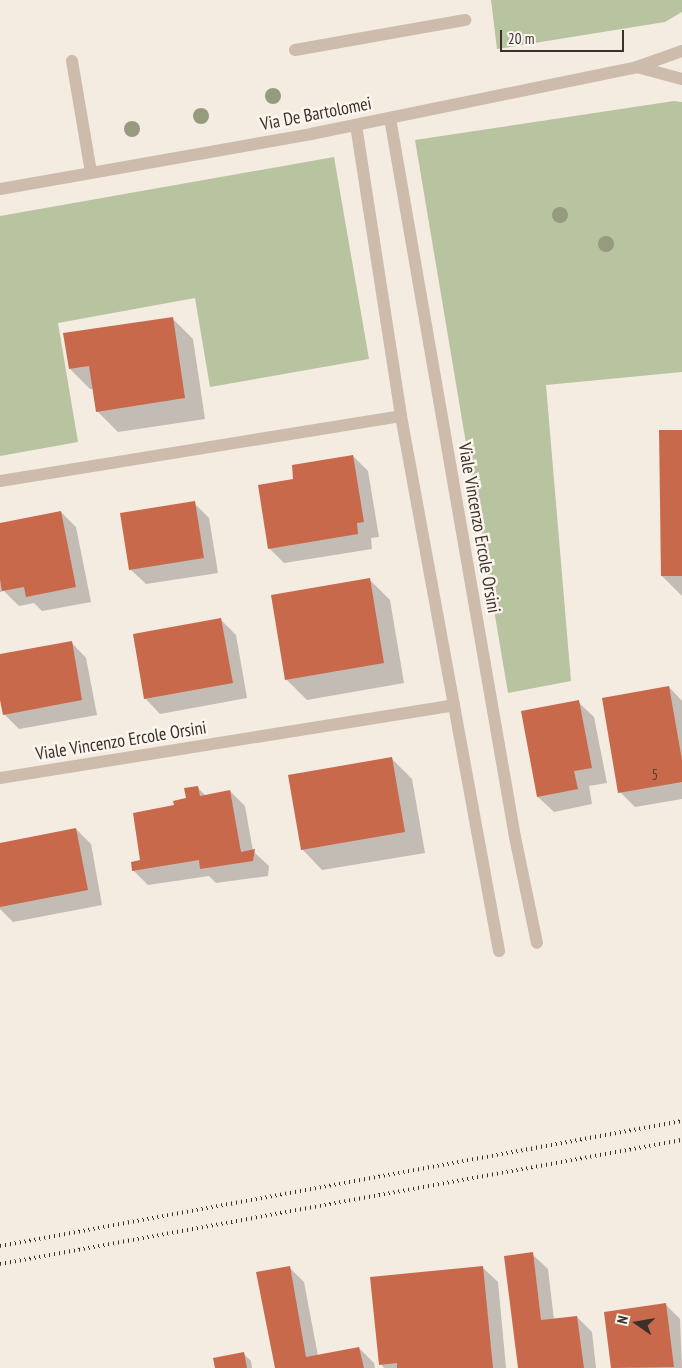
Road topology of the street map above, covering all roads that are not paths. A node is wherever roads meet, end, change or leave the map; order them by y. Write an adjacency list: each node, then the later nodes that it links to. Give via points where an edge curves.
1 (465, 20): 2 (street)
2 (295, 50)
3 (682, 51): 5 (street, Via De Bartolomei)
4 (72, 60): 9 (street)
5 (637, 67): 6 (street, Via De Bartolomei); 7 (street, Via De Bartolomei)
6 (682, 78)
7 (390, 118): 8 (street, Via De Bartolomei); 15 (street, Viale Vincenzo Ercole Orsini, via 515,837)
8 (356, 125): 9 (street, Via De Bartolomei); 11 (street)
9 (91, 172): 10 (street, Via De Bartolomei)
10 (0, 189)
11 (401, 416): 12 (street); 13 (street)
12 (0, 481)
13 (454, 705): 14 (street, Viale Vincenzo Ercole Orsini); 16 (street)
14 (0, 778)
15 (537, 943)
16 (499, 951)

